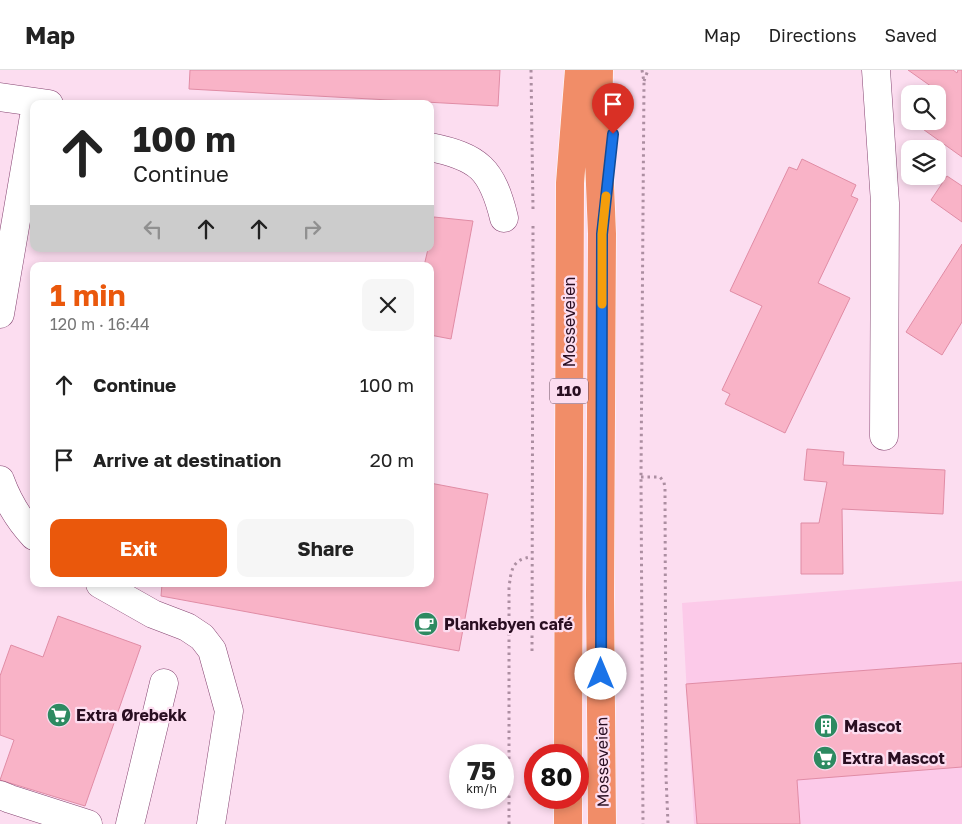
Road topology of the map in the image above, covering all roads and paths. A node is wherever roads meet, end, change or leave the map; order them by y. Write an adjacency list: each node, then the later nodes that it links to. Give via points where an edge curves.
1 (531, 70): 15 (path)
2 (560, 70): 14 (highway, 110)
3 (578, 70): 14 (highway, Mosseveien / 110)
4 (599, 70): 18 (highway, Mosseveien / 110)
5 (616, 70): 18 (highway, 110)
6 (642, 70): 9 (path)
7 (648, 70): 9 (path)
8 (876, 70): 20 (street, via 884,203)
9 (644, 82): 21 (path)
10 (0, 97): 11 (street)
11 (30, 104)
12 (434, 148): 16 (street, via 473,161 483,170 492,180)
13 (30, 154): 19 (street)
14 (570, 183): 28 (highway, Mosseveien / 110)
15 (533, 214)
16 (504, 218)
17 (533, 224): 24 (path)
18 (602, 234): 36 (highway, Mosseveien / 110)
19 (0, 314)
20 (884, 436)
21 (641, 477): 37 (path); 38 (path, via 660,477 665,489)
22 (0, 480): 23 (street, via 6,496)
23 (30, 531)
24 (532, 556): 26 (path); 34 (path, via 516,562 509,588)
25 (105, 587): 33 (street, via 152,614 187,627 202,636 212,650 228,711)
26 (532, 651)
27 (164, 682): 32 (street)
28 (568, 744)
29 (0, 795): 31 (street)
30 (568, 809): 35 (highway)
31 (88, 824)
32 (130, 824)
33 (211, 824)
34 (509, 824)
35 (568, 824)
36 (602, 824)
37 (643, 824)
38 (668, 824)

